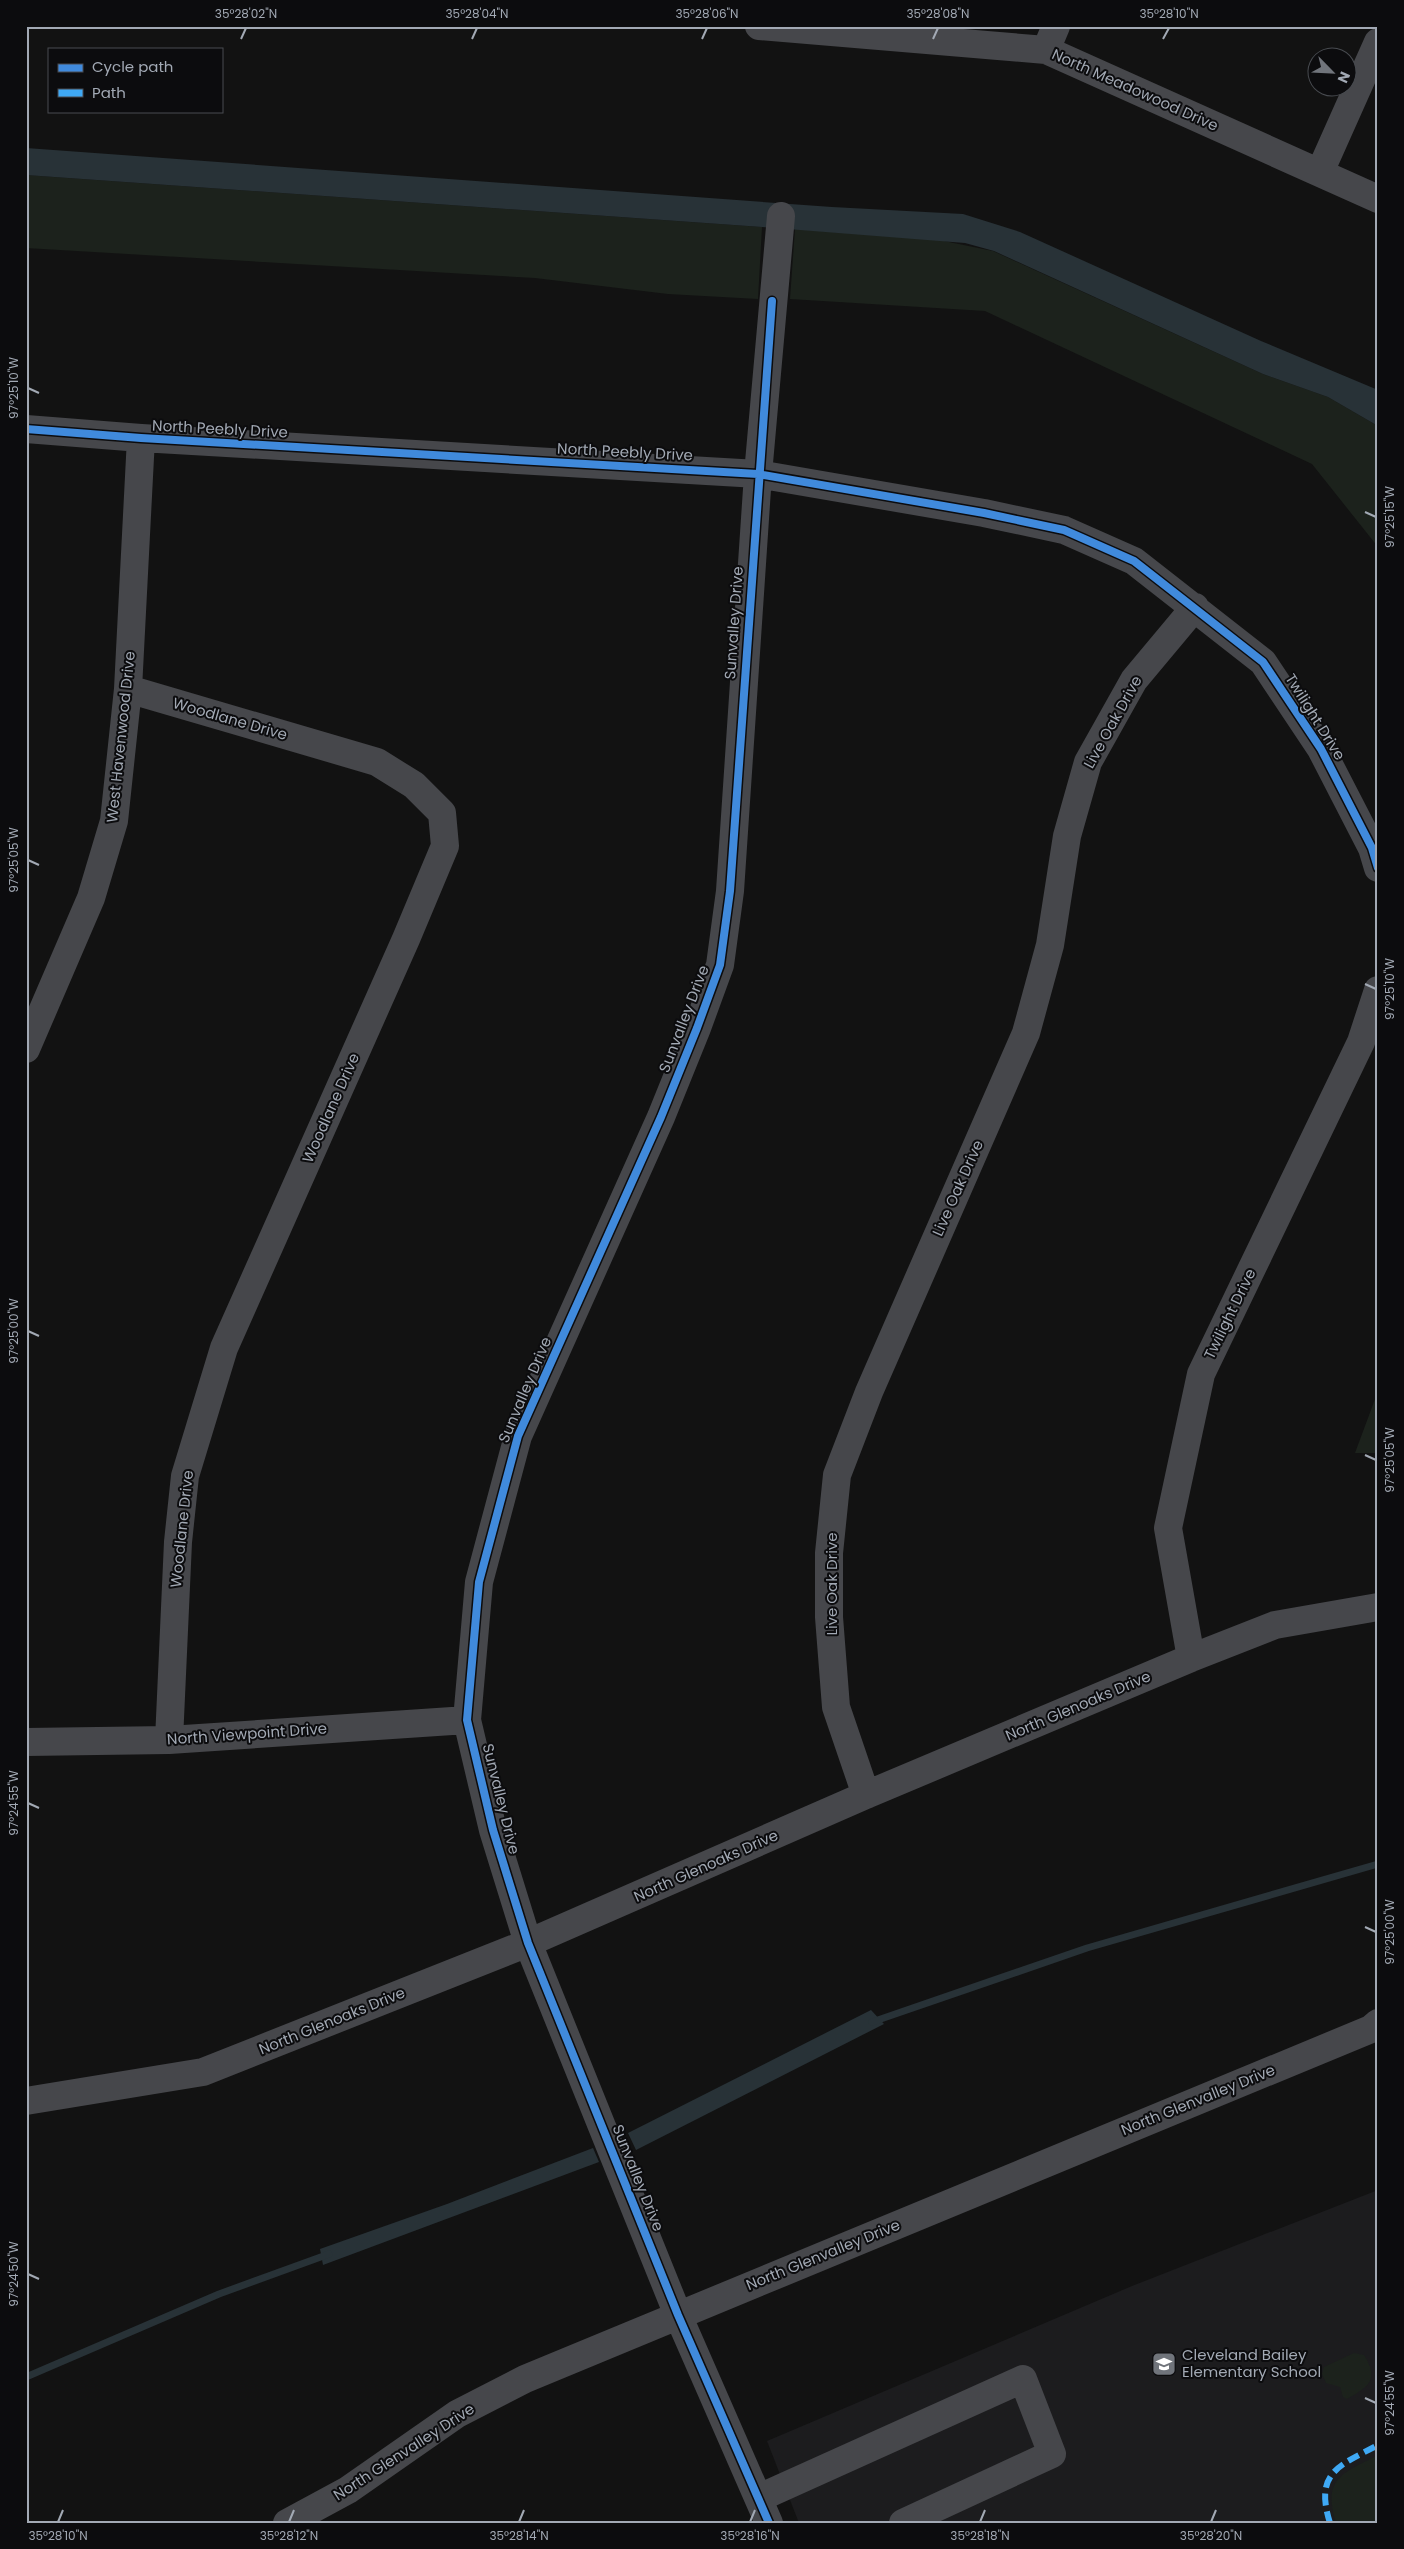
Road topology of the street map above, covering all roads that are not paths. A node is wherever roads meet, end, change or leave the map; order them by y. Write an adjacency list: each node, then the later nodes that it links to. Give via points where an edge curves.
1 (758, 26): 2 (street, North Meadowood Drive)
2 (1051, 38): 4 (street, North Meadowood Drive)
3 (1378, 42): 4 (street)
4 (1320, 172): 5 (street, North Meadowood Drive)
5 (1378, 199)
6 (780, 216): 9 (street, Sunvalley Drive)
7 (26, 429): 8 (street, North Peebly Drive)
8 (141, 438): 9 (street, North Peebly Drive); 11 (street, West Havenwood Drive)
9 (758, 474): 10 (street, North Peebly Drive, via 1064,530 1134,561); 17 (street, Sunvalley Drive, via 730,891 720,965 661,1117 518,1436 479,1582)
10 (1195, 607): 12 (street, Twilight Drive, via 1263,662 1321,749 1372,848); 20 (street, Live Oak Drive, via 1134,680 1088,762 1067,836 1050,945 1026,1033 869,1392 838,1475 829,1553 829,1617 836,1707)
11 (128, 689): 14 (street, West Havenwood Drive, via 114,821 91,898); 18 (street, Woodlane Drive, via 377,762 414,785 442,813 445,846 224,1348 193,1448 185,1476 178,1542)
12 (1378, 868)
13 (1378, 990): 16 (street, Twilight Drive, via 1361,1042 1202,1374 1168,1528)
14 (26, 1049)
15 (1378, 1607): 16 (street, North Glenoaks Drive, via 1275,1625)
16 (1191, 1658): 20 (street, North Glenoaks Drive)
17 (467, 1720): 18 (street, North Viewpoint Drive); 21 (street, Sunvalley Drive, via 494,1830)
18 (169, 1740): 19 (street, North Viewpoint Drive)
19 (26, 1742)
20 (866, 1795): 21 (street, North Glenoaks Drive)
21 (528, 1943): 23 (street, North Glenoaks Drive, via 204,2072); 24 (street, Sunvalley Drive)
22 (1378, 2023): 24 (street, North Glenvalley Drive, via 1371,2029)
23 (26, 2101)
24 (678, 2315): 25 (street, Sunvalley Drive); 26 (street, North Glenvalley Drive, via 525,2379 457,2414 348,2490)
25 (759, 2498): 27 (street, Sunvalley Drive); 28 (street, via 1023,2379 1052,2454)
26 (287, 2523)
27 (770, 2523)
28 (904, 2523)

